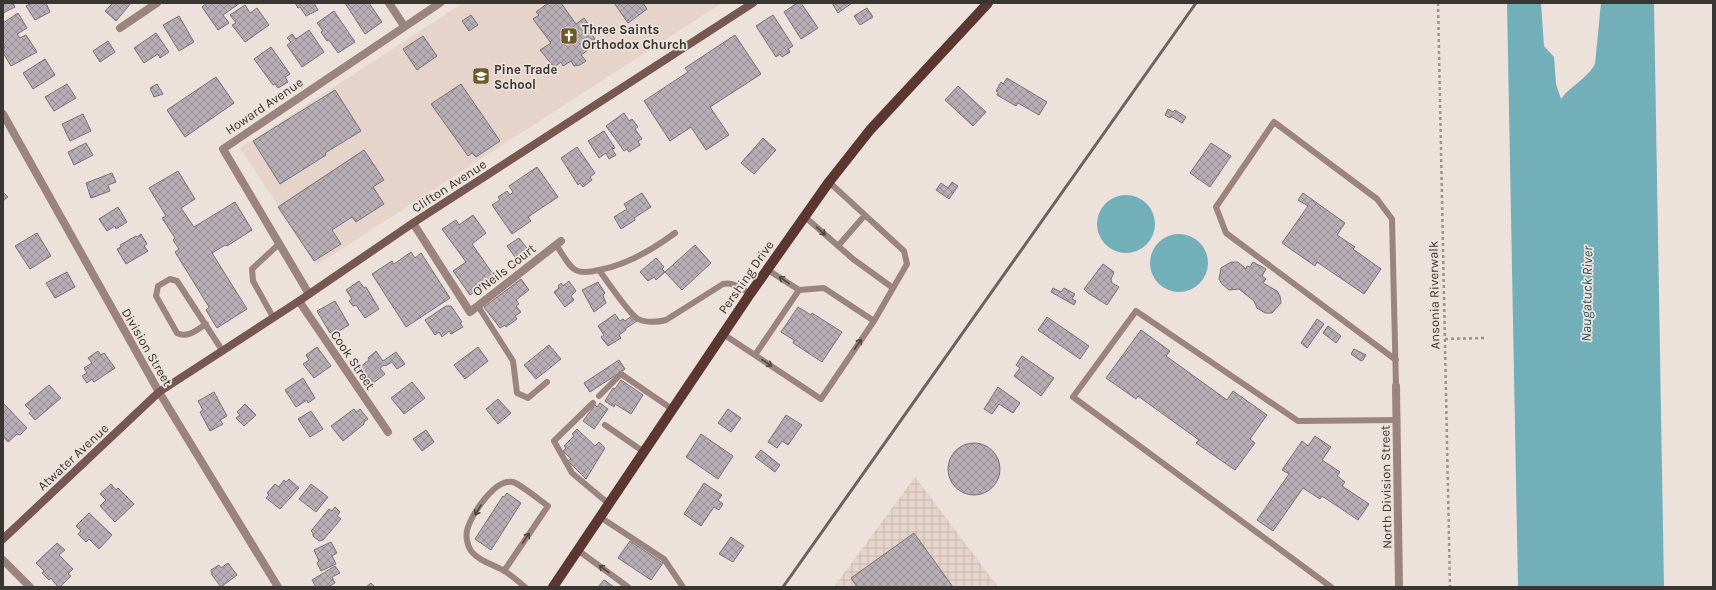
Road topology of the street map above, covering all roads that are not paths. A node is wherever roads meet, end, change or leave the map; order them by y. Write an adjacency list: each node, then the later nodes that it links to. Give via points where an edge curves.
1 (157, 3): 7 (street)
2 (389, 3): 6 (street)
3 (440, 3): 6 (street, Howard Avenue)
4 (753, 3): 13 (main road, Clifton Avenue)
5 (988, 3): 10 (main road, Pershing Drive, via 870,130)
6 (404, 26): 16 (street, Howard Avenue, via 223,149)
7 (120, 28)
8 (3, 114): 9 (street, Division Street)
9 (5, 126): 35 (street, Division Street)
10 (829, 182): 11 (lane); 12 (main road, Pershing Drive)
11 (866, 215): 17 (lane); 20 (lane, via 904,252 907,264)
12 (804, 216): 17 (lane, one-way to 17); 19 (main road, Pershing Drive)
13 (413, 223): 22 (main road, Clifton Avenue); 25 (street, O'Neils Court, via 470,312)
14 (675, 232): 18 (lane, via 653,249 620,264)
15 (559, 243): 18 (lane, via 577,271 586,274); 25 (street, O'Neils Court)
16 (279, 244): 22 (street, Howard Avenue); 26 (lane, via 252,269 253,281)
17 (838, 246): 20 (lane)
18 (599, 270): 23 (lane, via 634,315 642,321 666,320 723,284 739,286)
19 (768, 270): 21 (lane, one-way to 19); 23 (main road, Pershing Drive)
20 (893, 288): 27 (lane)
21 (799, 290): 27 (lane, via 824,288); 31 (lane)
22 (308, 294): 24 (main road, Clifton Avenue)
23 (750, 294): 29 (main road, Pershing Drive)
24 (299, 301): 26 (main road, Clifton Avenue); 41 (street, Cook Street)
25 (478, 306): 33 (lane, via 513,361 517,393 528,398)
26 (273, 317): 30 (main road, Clifton Avenue)
27 (874, 321): 31 (lane, one-way to 27, via 820,399)
28 (206, 324): 28 (lane, via 177,281 170,280 158,286 156,296 177,333 188,335); 30 (lane)
29 (723, 334): 31 (lane); 38 (main road, Pershing Drive)
30 (222, 350): 35 (main road, Clifton Avenue)
31 (755, 355)
32 (1396, 360): 32 (lane, via 1392,219 1377,199 1274,122 1216,207 1226,233); 34 (lane)
33 (547, 382)
34 (1396, 386): 39 (street, North Division Street)
35 (160, 392): 45 (main road, Atwater Avenue); 50 (street, Division Street)
36 (599, 396): 38 (lane, via 621,374)
37 (593, 403): 43 (lane, via 554,442 572,473)
38 (672, 409): 42 (main road, Pershing Drive)
39 (1397, 420): 55 (lane, via 1298,421 1136,311 1073,397); 56 (street, North Division Street)
40 (605, 425): 42 (lane)
41 (388, 432)
42 (644, 452): 43 (main road, Pershing Drive)
43 (609, 504): 44 (main road, Pershing Drive)
44 (600, 517): 46 (main road, Pershing Drive); 54 (lane, via 664,559)
45 (3, 539)
46 (579, 550): 52 (main road, Pershing Drive); 53 (lane, one-way to 46)
47 (3, 560): 49 (street)
48 (504, 571): 48 (lane, one-way to 48, via 548,506 514,482 496,486 487,496 466,535 472,551 482,560); 51 (lane)
49 (30, 587)
50 (278, 587)
51 (525, 587)
52 (553, 587)
53 (628, 587)
54 (683, 587)
55 (1331, 587)
56 (1399, 587)

